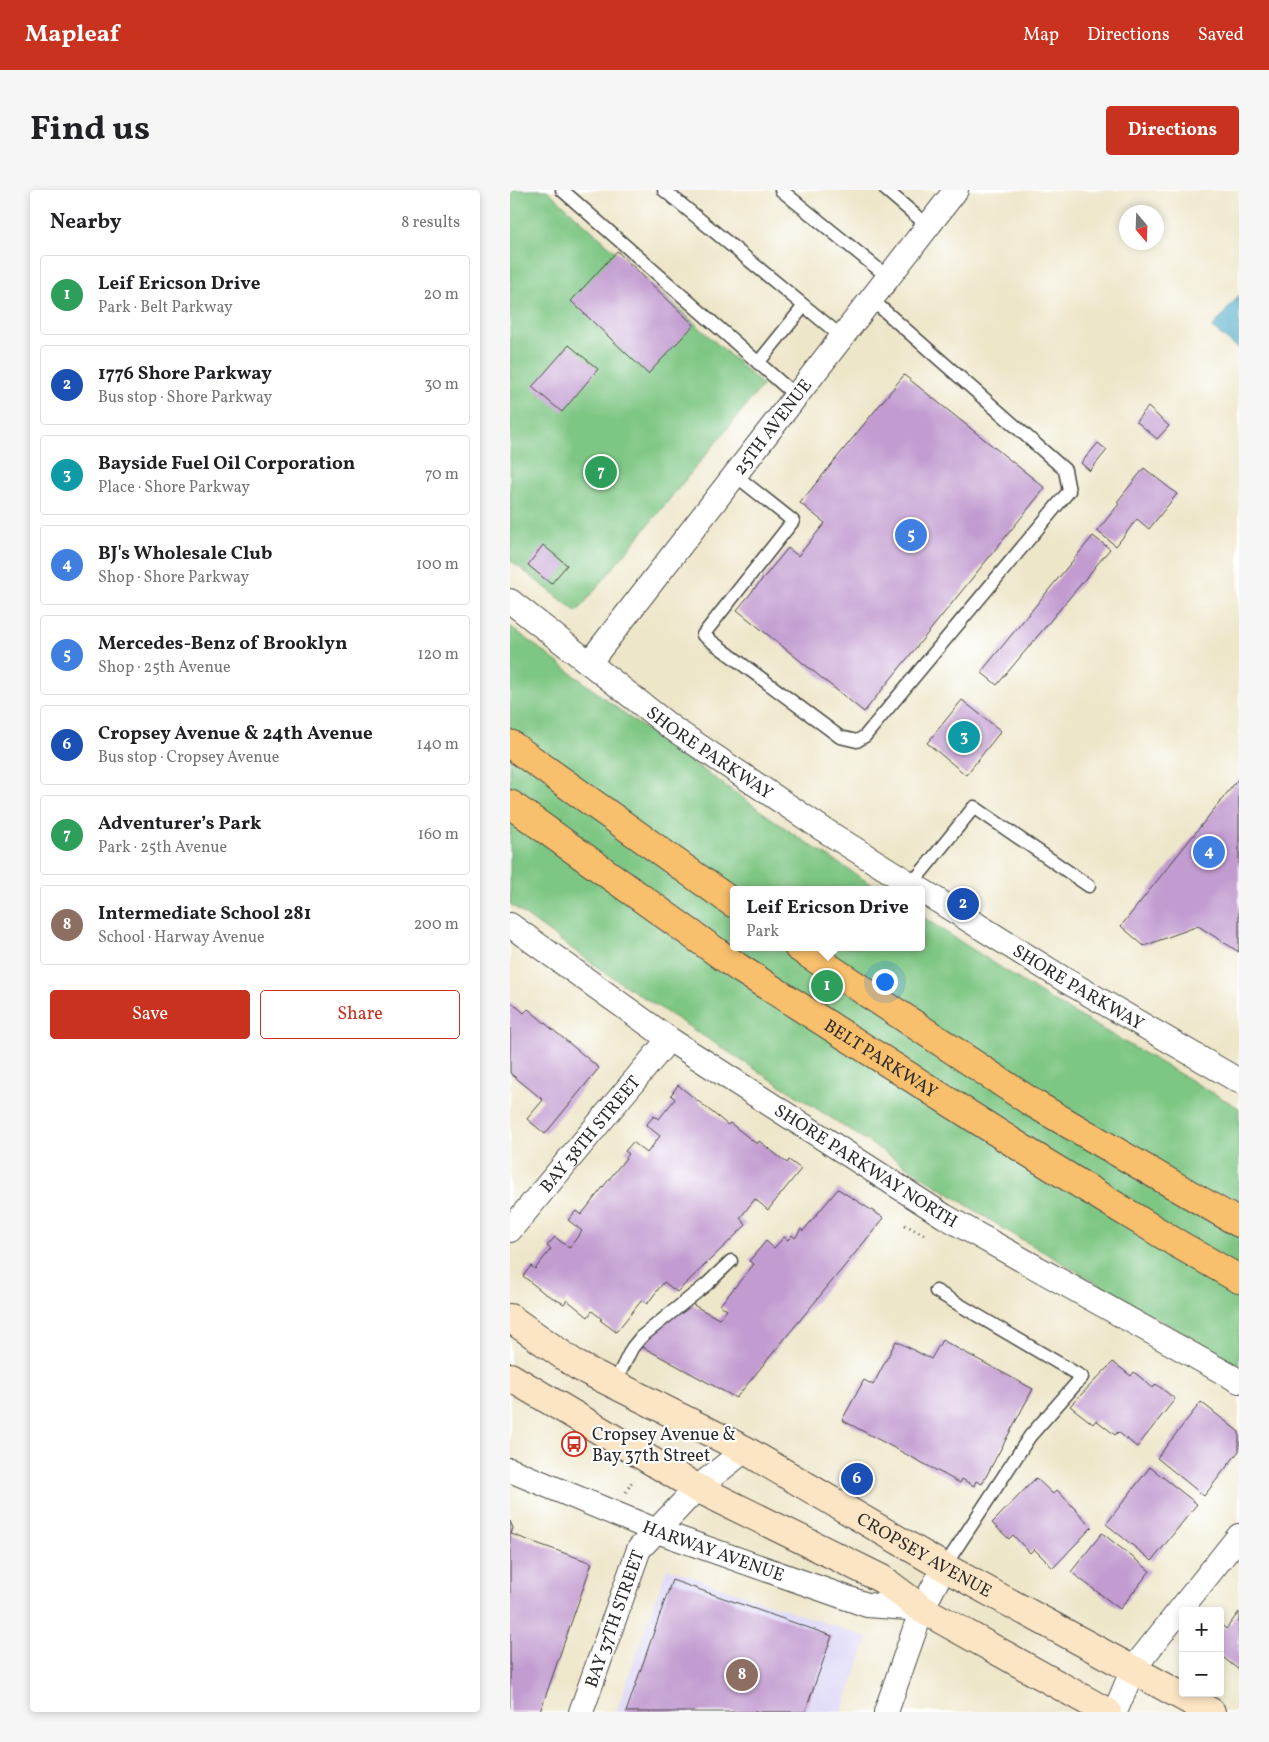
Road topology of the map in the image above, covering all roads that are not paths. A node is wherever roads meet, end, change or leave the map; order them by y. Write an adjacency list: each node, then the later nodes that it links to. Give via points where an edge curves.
1 (562, 190): 11 (lane)
2 (664, 190): 9 (lane)
3 (782, 190): 7 (lane)
4 (886, 190): 6 (lane)
5 (956, 190): 6 (street, 25TH AVENUE)
6 (928, 226): 7 (street, 25TH AVENUE)
7 (888, 277): 8 (street, 25TH AVENUE)
8 (871, 299): 10 (street, 25TH AVENUE); 13 (lane, via 1064,470 1069,491 866,736 857,741 840,737 703,635 793,521)
9 (804, 306): 10 (lane); 11 (lane)
10 (842, 337): 12 (street, 25TH AVENUE)
11 (758, 363): 12 (lane)
12 (796, 396): 13 (street, 25TH AVENUE)
13 (735, 475): 15 (street, 25TH AVENUE)
14 (510, 601): 15 (street, SHORE PARKWAY)
15 (589, 663): 18 (street, SHORE PARKWAY, via 672,728)
16 (510, 744): 22 (highway)
17 (510, 804): 30 (highway, BELT PARKWAY, via 739,968 1031,1154)
18 (914, 886)
19 (918, 886): 20 (lane, via 974,807)
20 (1089, 886)
21 (925, 893): 26 (street, SHORE PARKWAY, via 1065,980)
22 (730, 901)
23 (510, 925): 25 (street, SHORE PARKWAY NORTH)
24 (804, 951): 27 (highway, via 1032,1102)
25 (669, 1039): 28 (street, BAY 38TH STREET); 34 (street, SHORE PARKWAY NORTH, via 944,1216)
26 (1239, 1081)
27 (1239, 1223)
28 (510, 1230)
29 (731, 1260): 35 (lane, via 707,1284 641,1337)
30 (1239, 1279)
31 (936, 1291): 41 (lane, via 1082,1377 1030,1436)
32 (510, 1318): 35 (main road, CROPSEY AVENUE, via 578,1366)
33 (510, 1377): 38 (main road)
34 (1239, 1380)
35 (614, 1384): 36 (main road, CROPSEY AVENUE)
36 (745, 1450): 38 (street, BAY 37TH STREET); 41 (main road, CROPSEY AVENUE)
37 (510, 1470): 39 (street, HARWAY AVENUE)
38 (697, 1488): 39 (street, BAY 37TH STREET); 42 (main road, via 882,1579)
39 (657, 1531): 42 (street, HARWAY AVENUE, via 867,1605); 44 (street, BAY 37TH STREET, via 639,1550)
40 (1239, 1536): 43 (street)
41 (944, 1567): 42 (street); 43 (main road, CROPSEY AVENUE)
42 (922, 1609): 45 (street); 46 (main road)
43 (1132, 1669): 47 (street); 48 (main road, CROPSEY AVENUE)
44 (581, 1712)
45 (886, 1712)
46 (1108, 1712)
47 (1115, 1712)
48 (1210, 1712)

